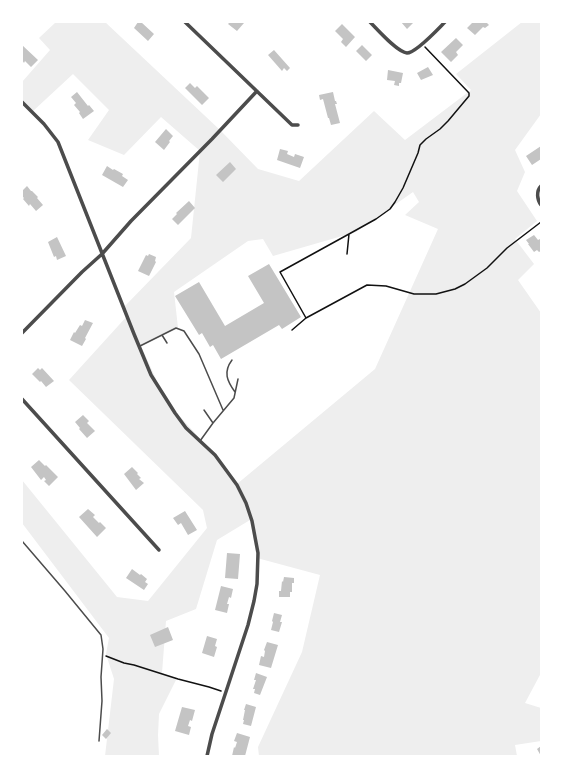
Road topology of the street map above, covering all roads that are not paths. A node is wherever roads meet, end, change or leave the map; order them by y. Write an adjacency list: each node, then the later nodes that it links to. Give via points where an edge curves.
1 (185, 22): 4 (street)
2 (370, 22): 3 (street, via 399,50 408,53 417,49)
3 (445, 22)
4 (257, 91): 6 (street, via 292,125); 9 (street)
5 (22, 102): 9 (street, via 58,142)
6 (298, 125)
7 (541, 186): 8 (street, via 538,198)
8 (541, 205)
9 (102, 254): 10 (street); 13 (street)
10 (22, 332)
11 (162, 335): 12 (lane); 13 (lane); 19 (lane, via 176,328 184,331 199,354)
12 (166, 343)
13 (139, 346): 21 (street, via 167,401 186,428)
14 (232, 360): 16 (lane, via 227,375)
15 (238, 379): 16 (lane)
16 (236, 392): 19 (lane)
17 (22, 399): 23 (street)
18 (204, 410): 20 (lane)
19 (223, 410): 20 (lane)
20 (213, 423): 21 (lane)
21 (200, 441): 25 (street, via 216,455 237,484 252,521 258,553 257,584 248,625)
22 (22, 541): 24 (lane, via 101,635 102,701)
23 (159, 550)
24 (99, 741)
25 (207, 756)

